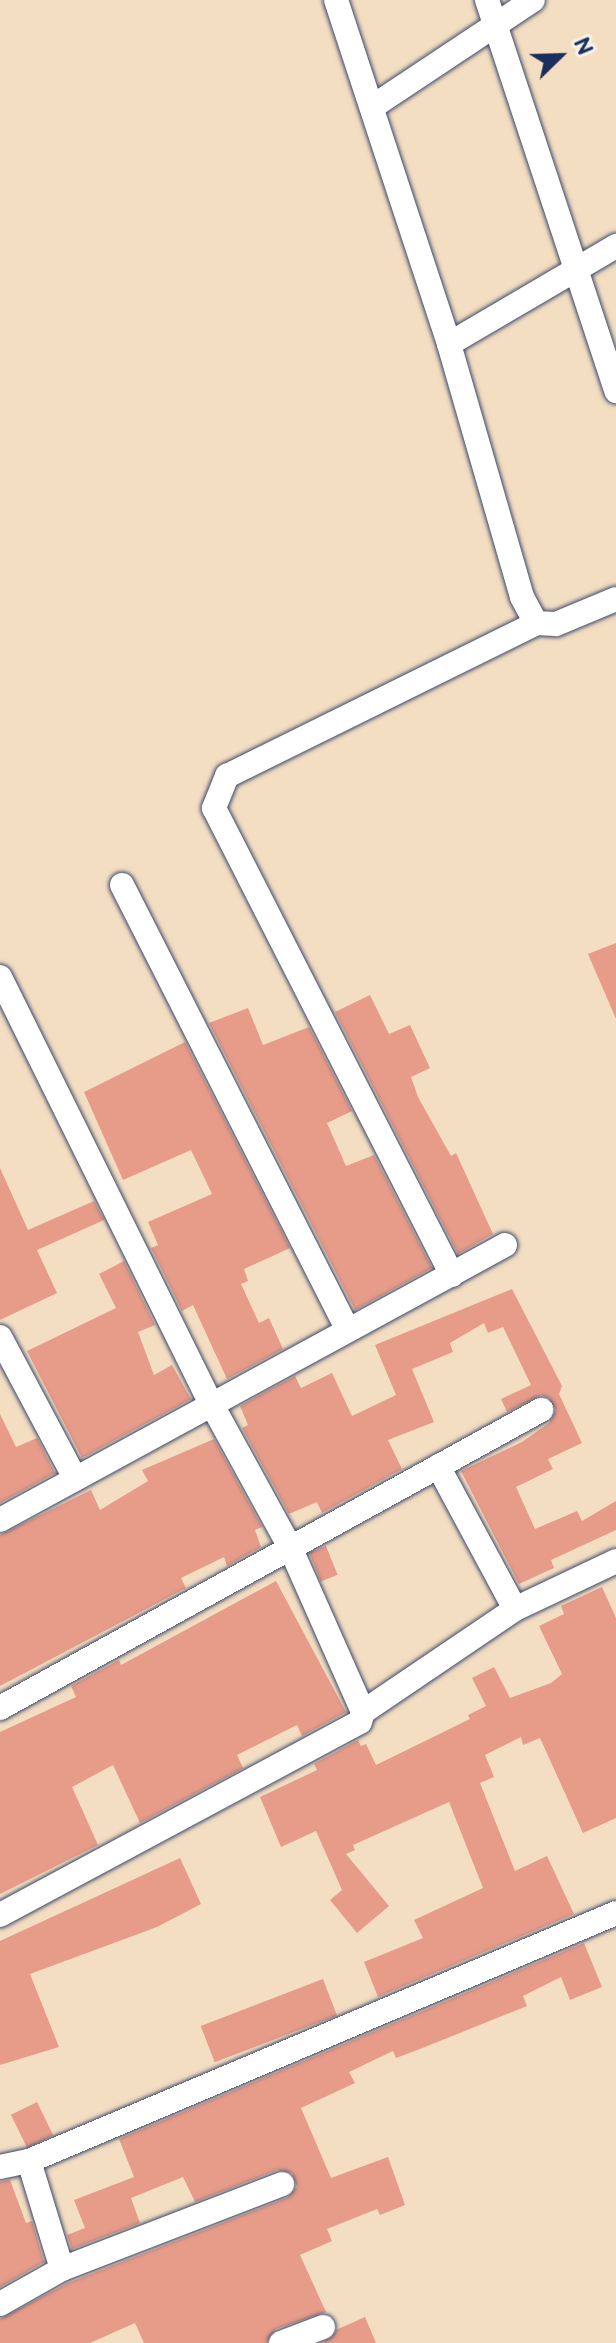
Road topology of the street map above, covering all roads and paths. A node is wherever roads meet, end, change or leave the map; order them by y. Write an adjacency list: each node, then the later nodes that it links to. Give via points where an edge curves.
1 (336, 0): 5 (street)
2 (487, 0): 4 (street)
3 (533, 0): 4 (street)
4 (497, 25): 5 (street); 7 (street)
5 (372, 107): 8 (street)
6 (616, 246): 7 (street)
7 (578, 268): 8 (street); 9 (street)
8 (449, 344): 11 (street, via 522,597)
9 (616, 391)
10 (616, 599): 11 (street, via 556,624)
11 (536, 623): 15 (street, via 227,776 214,808)
12 (122, 885): 16 (street)
13 (0, 977): 18 (street)
14 (505, 1245): 15 (street)
15 (452, 1275): 16 (street)
16 (347, 1328): 18 (street)
17 (0, 1337): 21 (street)
18 (211, 1403): 21 (street); 23 (street)
19 (541, 1410): 20 (street)
20 (438, 1466): 23 (street); 25 (street)
21 (75, 1478): 22 (street)
22 (0, 1520)
23 (290, 1547): 26 (street); 27 (street)
24 (616, 1561): 25 (street)
25 (515, 1609): 27 (street)
26 (0, 1708)
27 (363, 1712): 29 (street, via 360,1722)
28 (616, 1913): 30 (street)
29 (0, 1915)
30 (29, 2161): 31 (street); 33 (street)
31 (0, 2167)
32 (282, 2184): 33 (street)
33 (62, 2269): 34 (street)
34 (0, 2304)
35 (323, 2327): 36 (street)
36 (281, 2343)

